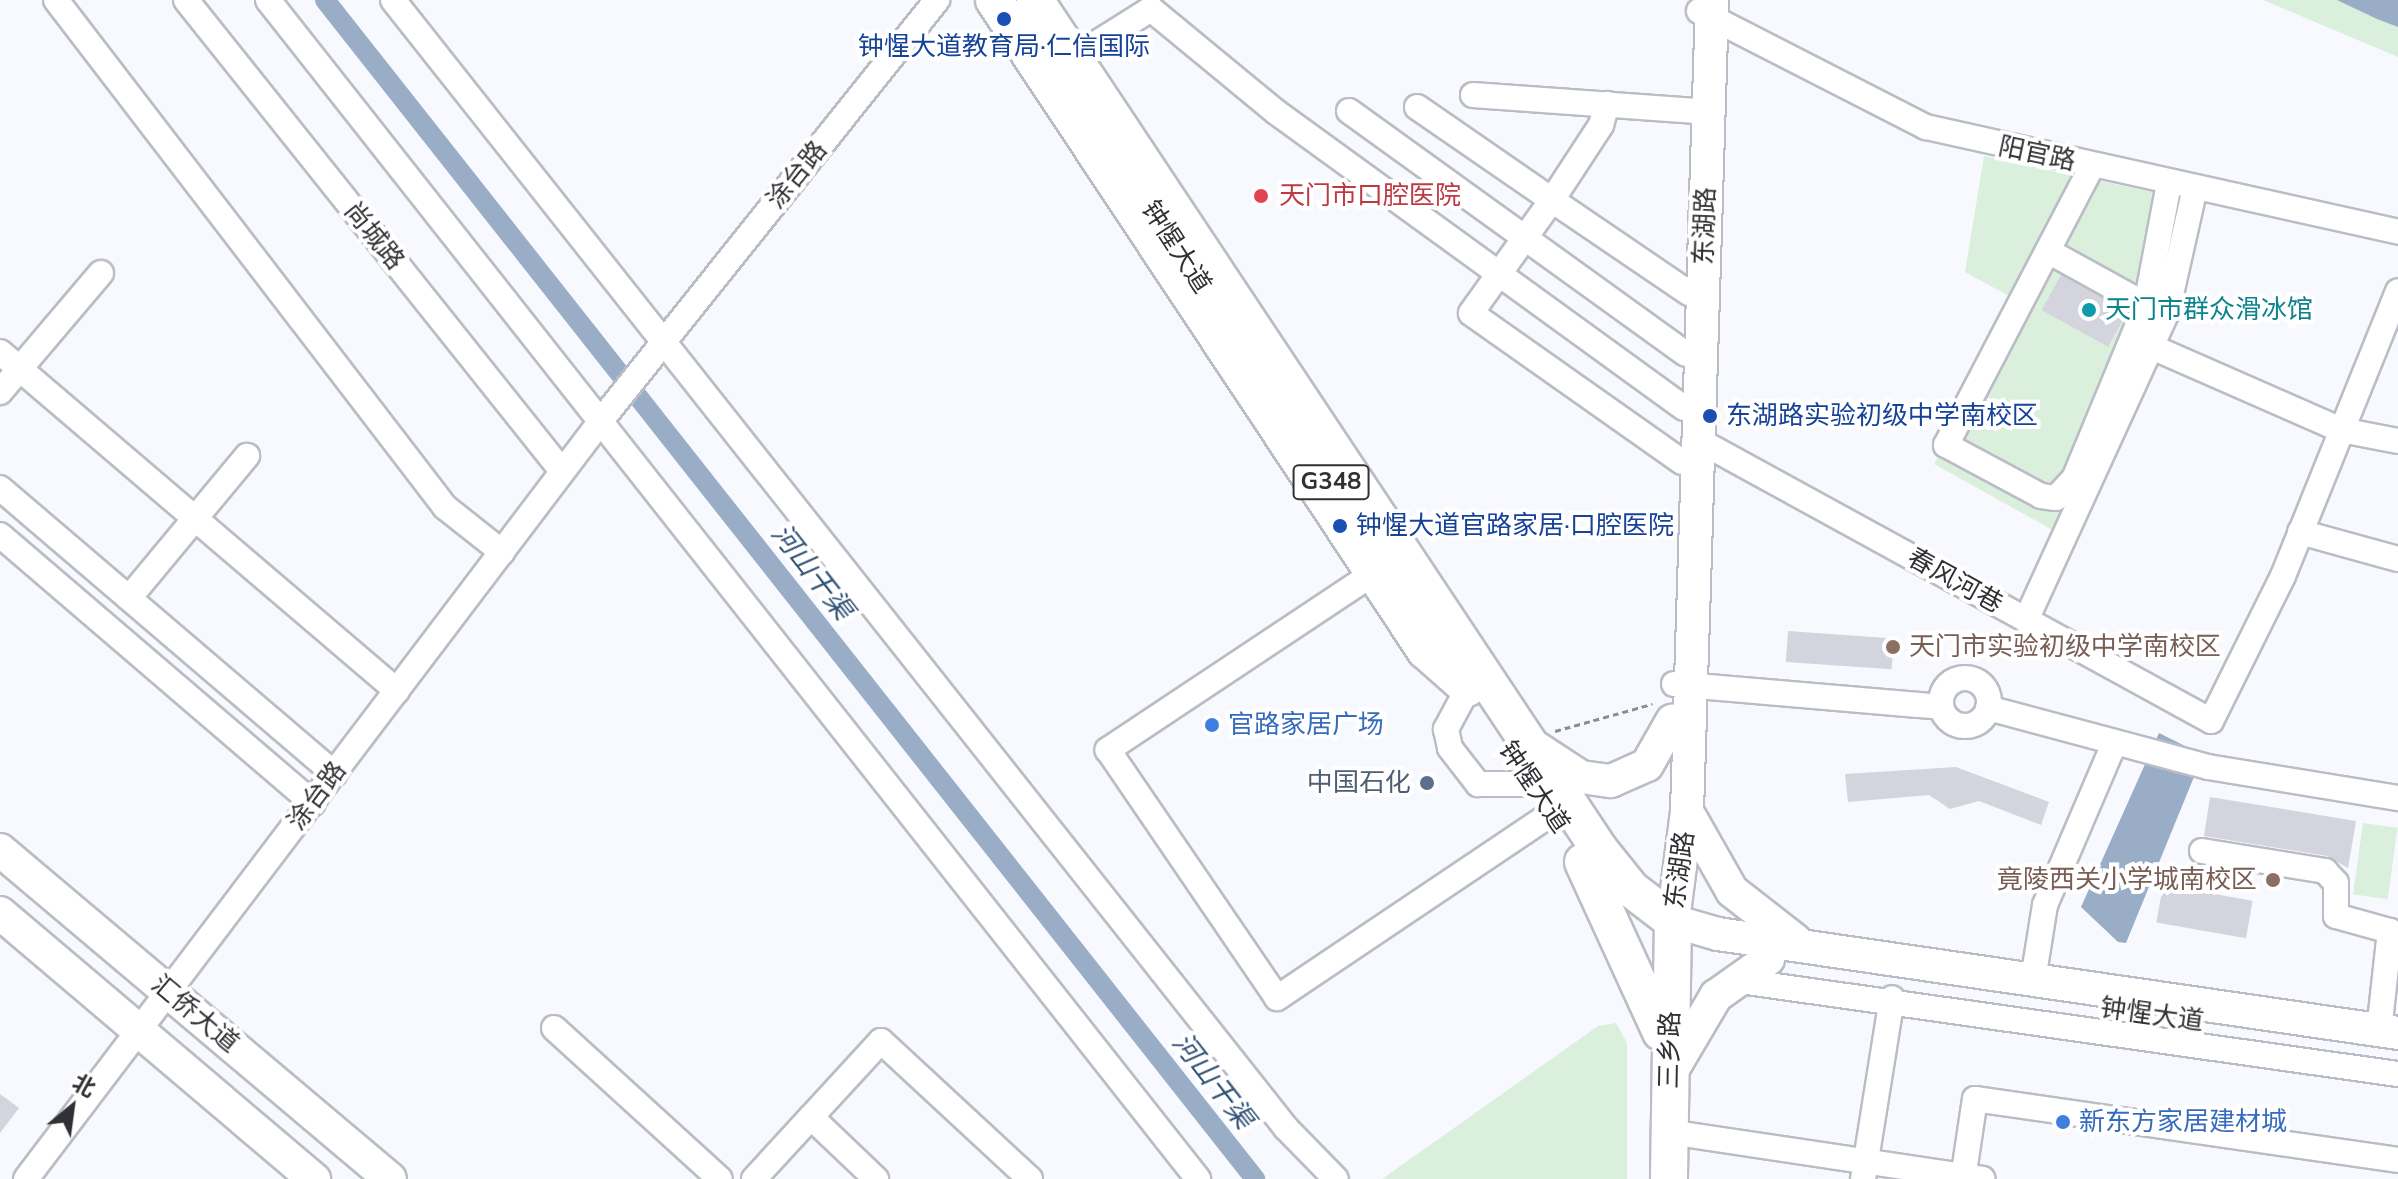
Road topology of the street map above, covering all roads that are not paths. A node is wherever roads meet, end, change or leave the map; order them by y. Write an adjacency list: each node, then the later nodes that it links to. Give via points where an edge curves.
1 (56, 0): 47 (street, via 445,507)
2 (186, 0): 42 (street, 尚城路)
3 (268, 0): 37 (street)
4 (393, 0): 29 (street)
5 (937, 0): 29 (street, 涂台路)
6 (994, 0): 49 (highway)
7 (1012, 0): 52 (highway, 钟惺大道 / G348)
8 (1035, 0): 35 (highway, 钟惺大道 / G348)
9 (1054, 0): 11 (highway)
10 (1706, 7): 16 (main road, 东湖路); 17 (street, 阳官路, via 1926,127); 40 (main road, 东湖路)
11 (1086, 50): 25 (street, via 1151,9); 35 (highway)
12 (1473, 95): 13 (street)
13 (1607, 104): 16 (street); 20 (street, via 1594,137)
14 (1417, 107): 20 (street)
15 (1349, 111): 22 (street)
16 (1696, 111): 27 (main road, 东湖路)
17 (2092, 166): 18 (street, 阳官路); 23 (street)
18 (2169, 183): 19 (street, 阳官路); 28 (street)
19 (2195, 188): 21 (street, 阳官路); 30 (street, via 2183,260)
20 (1552, 200): 22 (street); 27 (street)
21 (2398, 232)
22 (1523, 240): 25 (street); 32 (street)
23 (2048, 251): 28 (street); 28 (street, via 1946,445 2041,496 2066,491)
24 (101, 273): 33 (street)
25 (1497, 277): 36 (street); 40 (street, 春风河巷, via 1471,313)
26 (2398, 291): 38 (street)
27 (1689, 293): 32 (main road, 东湖路)
28 (2146, 305)
29 (660, 344): 37 (street, 涂台路); 94 (street, via 1286,1128)
30 (2152, 347): 38 (street); 51 (street)
31 (0, 352): 33 (street)
32 (1686, 354): 36 (main road, 东湖路)
33 (20, 368): 34 (street); 44 (street)
34 (0, 392)
35 (1313, 406): 57 (highway, 钟惺大道 / G348)
36 (1684, 408): 40 (main road, 东湖路)
37 (604, 417): 42 (street, 涂台路); 93 (street)
38 (2341, 430): 39 (street); 45 (street)
39 (2398, 441)
40 (1690, 451): 51 (street, 春风河巷); 54 (main road, 东湖路)
41 (247, 456): 44 (street)
42 (562, 471): 47 (street, 涂台路)
43 (0, 488): 50 (street)
44 (195, 518): 50 (street); 53 (street)
45 (2300, 532): 48 (street); 51 (street, 春风河巷, via 2211,721)
46 (0, 535): 62 (street)
47 (502, 552): 53 (street, 涂台路)
48 (2398, 559)
49 (1374, 573): 52 (highway, via 1425,650); 64 (street, via 1108,750 1277,998)
50 (129, 598): 59 (street)
51 (2026, 620)
52 (1468, 688): 60 (highway, 钟惺大道 / G348); 60 (street, via 1446,729 1450,748 1478,784)
53 (397, 691): 59 (street, 涂台路)
54 (1678, 697): 55 (street); 57 (main road, via 1647,765 1611,781 1567,771); 63 (main road, 东湖路); 69 (main road, 东湖路, via 1666,874)
55 (1941, 707): 56 (street, via 1964,726); 56 (street, via 1943,691 1962,677 1983,686)
56 (1988, 708): 58 (street)
57 (1525, 739): 69 (highway, 钟惺大道 / G348, via 1621,877)
58 (2115, 742): 61 (street, via 2208,767); 73 (street, via 2045,905)
59 (335, 774): 62 (street, 涂台路)
60 (1532, 784): 64 (highway, 钟惺大道 / G348)
61 (2398, 798)
62 (313, 803): 74 (street, 涂台路)
63 (1687, 811): 69 (main road, 东湖路); 70 (main road, via 1739,899)
64 (1551, 814): 67 (highway, 钟惺大道 / G348)
65 (0, 850): 74 (main road, 汇侨大道)
66 (2202, 851): 78 (street, via 2325,871 2336,883 2336,916 2390,931)
67 (1583, 862): 69 (highway, 钟惺大道 / G348, via 1614,901); 80 (highway, via 1647,989)
68 (0, 913): 77 (main road, 汇侨大道)
69 (1674, 931): 70 (main road, 钟惺大道); 71 (main road, 钟惺大道); 80 (highway, 三乡路)
70 (1808, 948): 73 (main road, 钟惺大道)
71 (1768, 959): 72 (main road); 78 (main road, 钟惺大道)
72 (1731, 980): 75 (street); 80 (main road, via 1697,1022)
73 (2033, 980): 78 (main road, 钟惺大道)
74 (169, 992): 77 (street, 涂台路); 88 (main road, 汇侨大道)
75 (1892, 998): 79 (street); 84 (street)
76 (554, 1028): 89 (street)
77 (139, 1030): 86 (street, 涂台路); 87 (main road, 汇侨大道)
78 (2392, 1038)
79 (2398, 1074)
80 (1669, 1077): 82 (highway, 三乡路)
81 (811, 1117): 90 (street); 91 (street); 92 (street, via 881,1041)
82 (1669, 1132): 84 (street); 95 (highway, 三乡路)
83 (2398, 1160): 85 (street, via 1975,1099)
84 (1865, 1170): 85 (street)
85 (1970, 1178)
86 (26, 1179)
87 (314, 1179)
88 (390, 1179)
89 (720, 1179)
90 (754, 1179)
91 (876, 1179)
92 (1030, 1179)
93 (1198, 1179)
94 (1336, 1179)
95 (1669, 1179)

